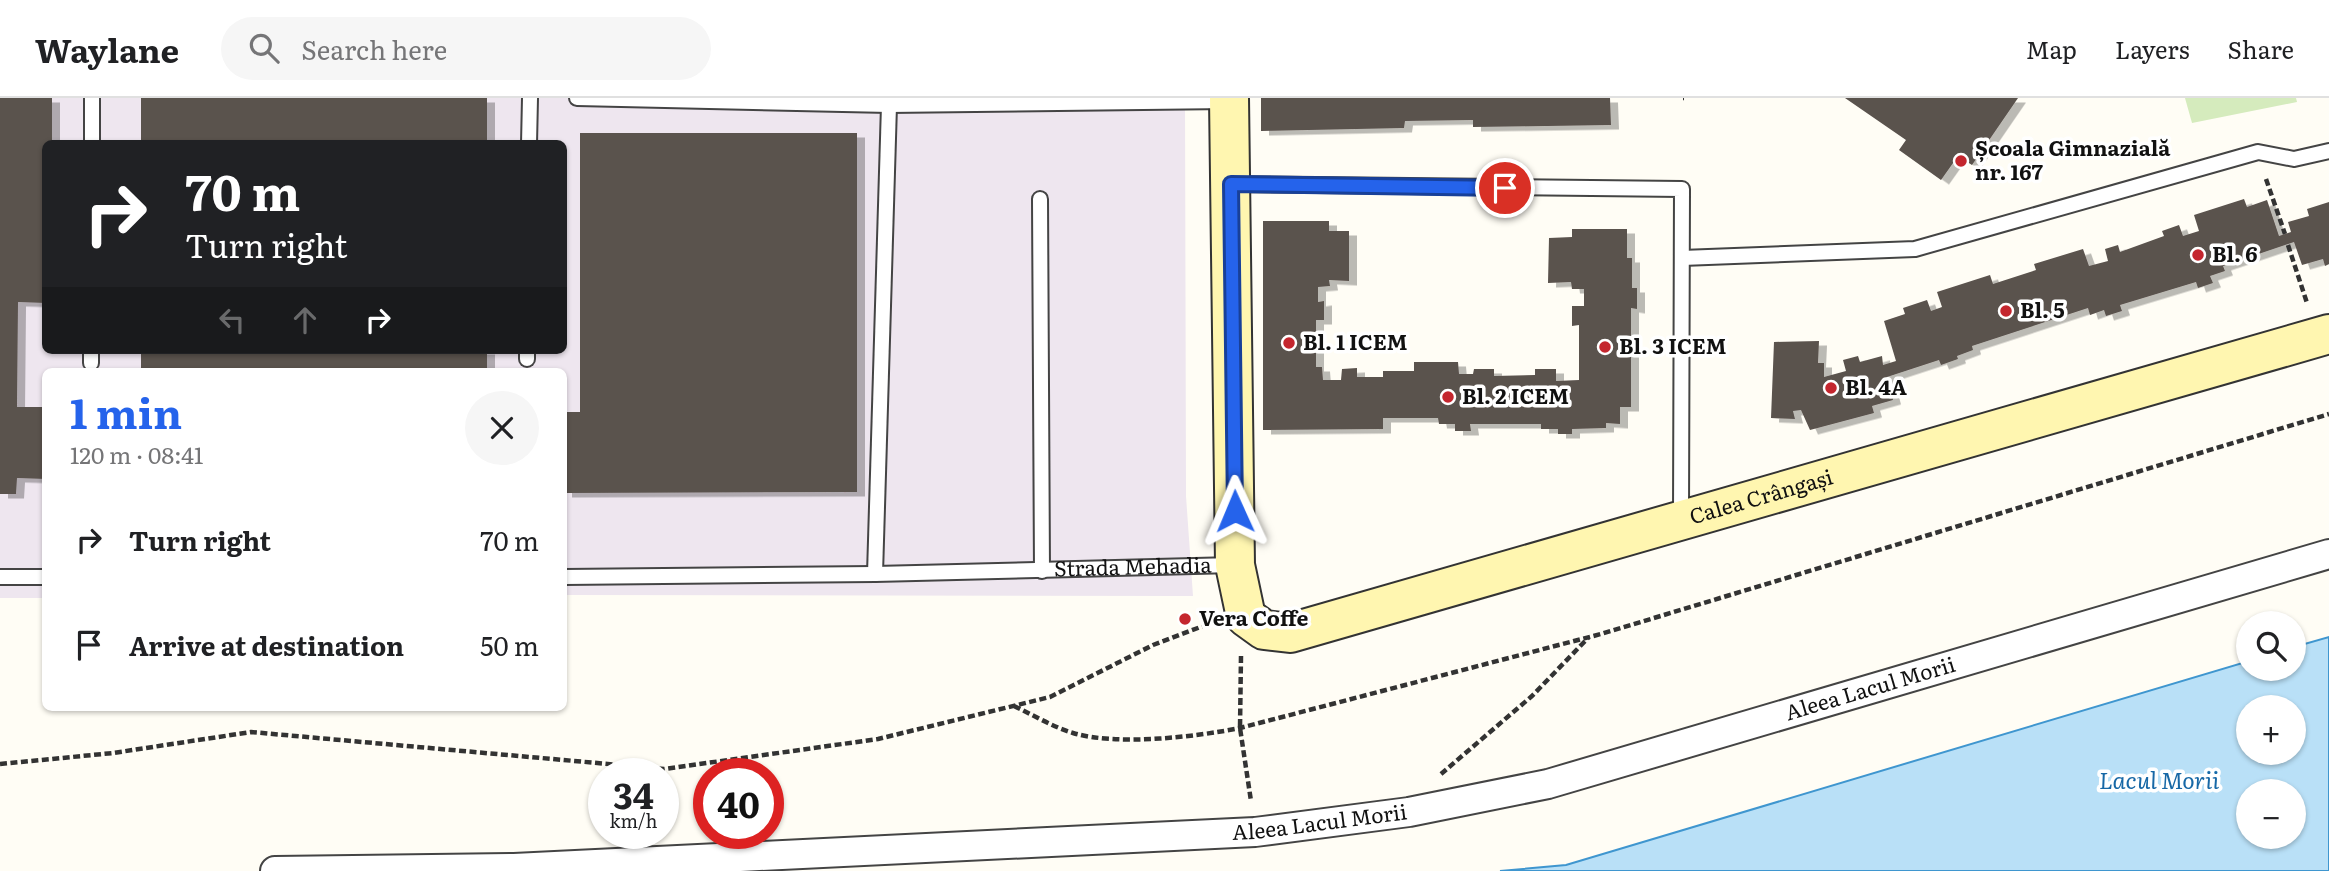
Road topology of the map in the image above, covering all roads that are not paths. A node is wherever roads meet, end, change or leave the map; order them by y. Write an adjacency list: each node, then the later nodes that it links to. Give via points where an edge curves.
1 (92, 98): 6 (lane)
2 (530, 98): 7 (lane)
3 (577, 98): 5 (lane)
4 (1229, 100): 5 (lane); 9 (street, Strada Mehadia)
5 (889, 105): 16 (lane)
6 (92, 140)
7 (529, 140)
8 (2329, 150): 11 (lane, via 2294,159 2258,152 1915,249)
9 (1231, 184): 11 (lane, via 1682,189); 20 (street, Strada Mehadia)
10 (1040, 199): 15 (lane)
11 (1682, 258): 13 (lane)
12 (2323, 335): 13 (street, Calea Crângași)
13 (1681, 520): 20 (street, Calea Crângași, via 1290,632 1264,629)
14 (2329, 554): 21 (street, Aleea Lacul Morii, via 1560,780 1409,812 1255,832 528,867)
15 (1042, 571): 16 (lane, Strada Mehadia); 20 (lane, Strada Mehadia)
16 (875, 575): 19 (lane, Strada Mehadia)
17 (0, 577): 18 (lane)
18 (42, 577)
19 (567, 577)
20 (1240, 593)
21 (275, 871)

